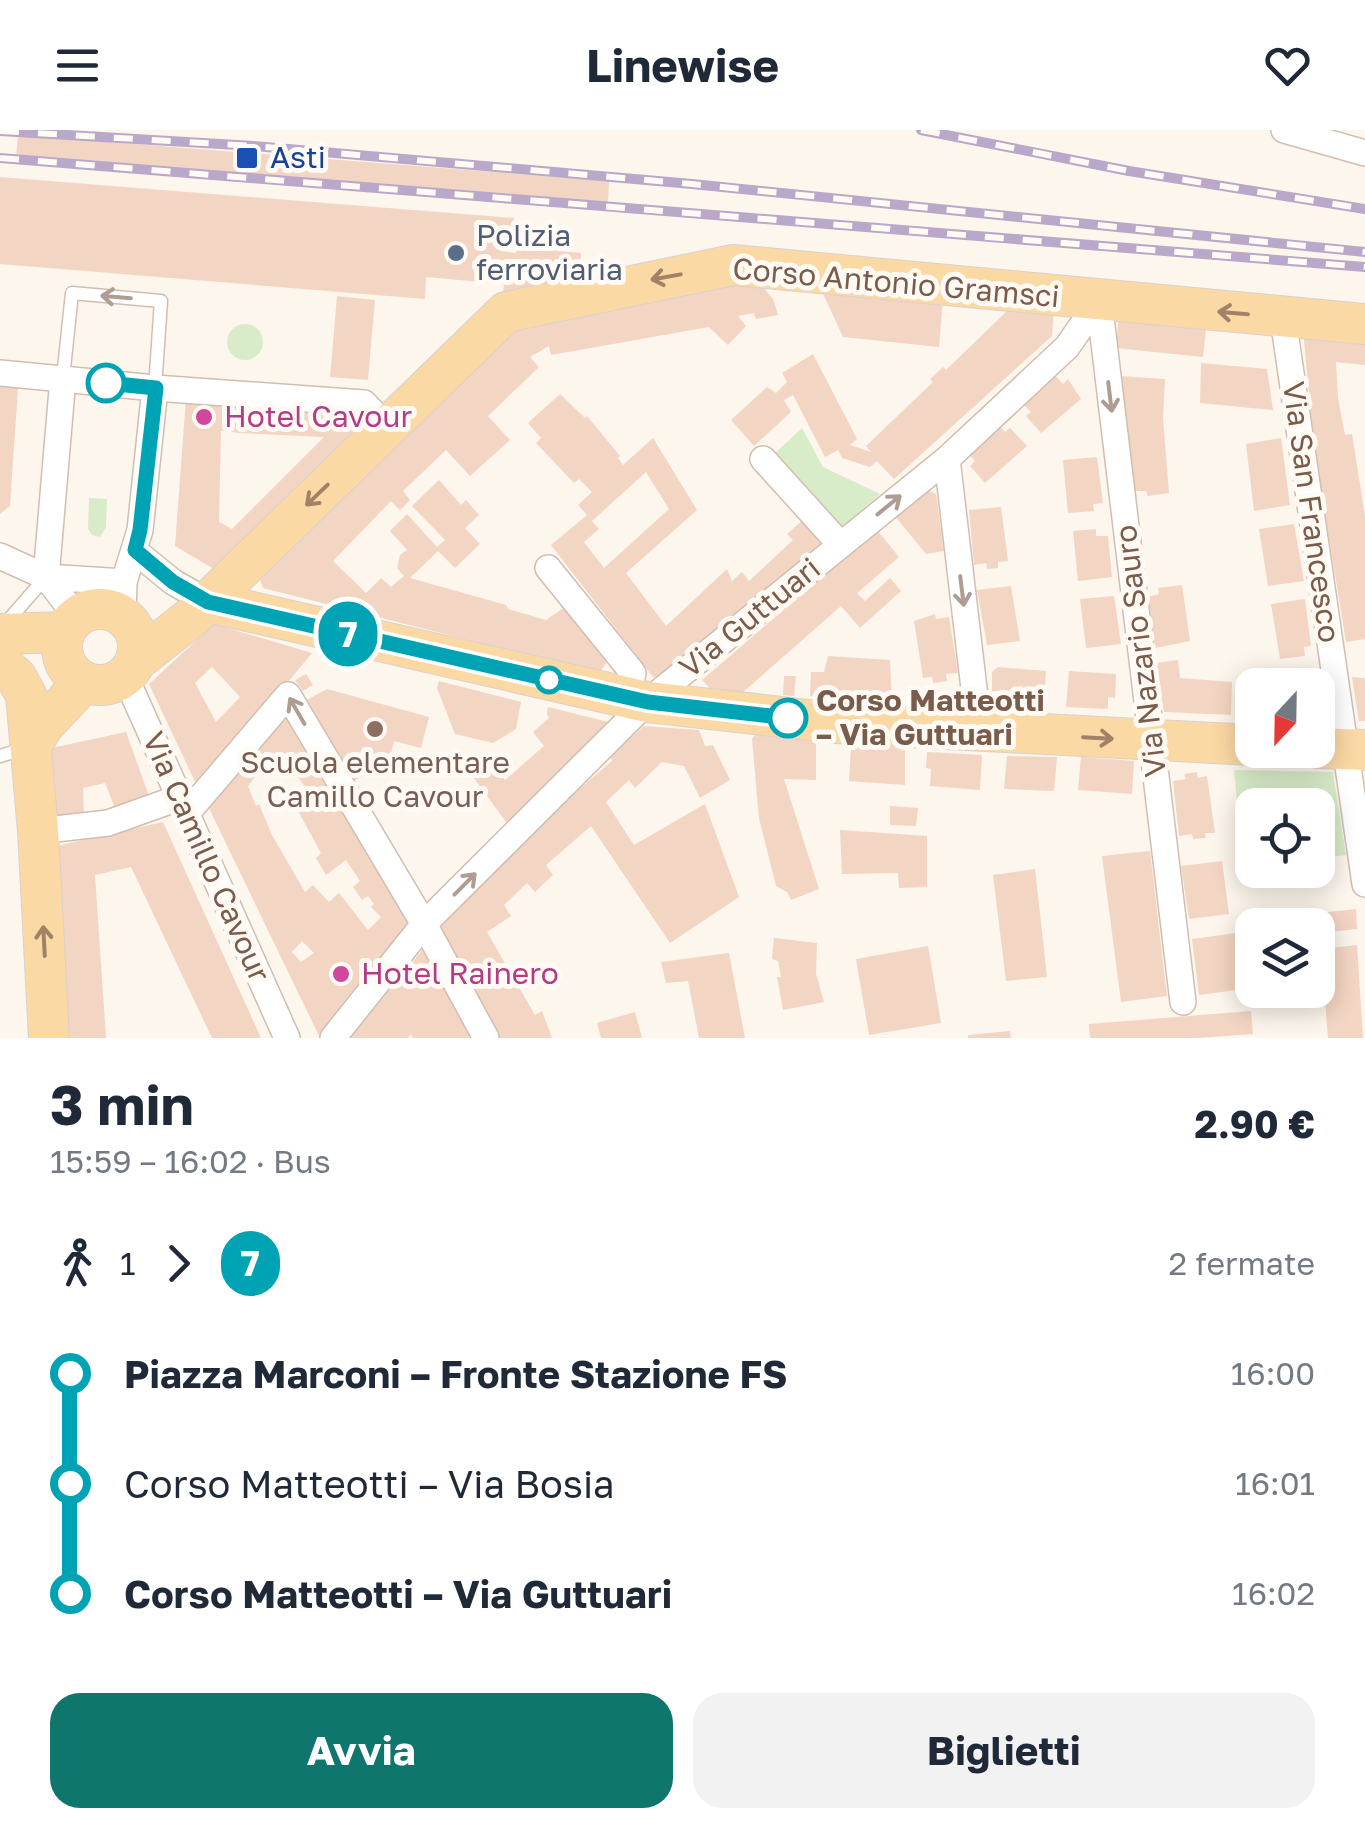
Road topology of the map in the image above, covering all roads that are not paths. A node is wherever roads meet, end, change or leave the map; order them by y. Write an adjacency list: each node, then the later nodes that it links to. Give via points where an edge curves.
1 (1284, 130): 2 (street)
2 (1365, 153)
3 (1099, 300): 4 (main road, Corso Antonio Gramsci, one-way to 3); 9 (main road, Corso Antonio Gramsci, one-way to 9, via 732,265 506,312); 11 (street, Via Guttuari, via 1067,347); 25 (street, Via Nazario Sauro, one-way to 25)
4 (1283, 318): 5 (main road, Corso Antonio Gramsci); 27 (street, Via San Francesco)
5 (1365, 324)
6 (0, 374): 7 (street)
7 (63, 378): 8 (street); 8 (lane, one-way to 7, via 162,301 72,293); 16 (street)
8 (156, 388): 9 (street, via 364,403); 13 (street)
9 (387, 427): 17 (main road, Corso Antonio Gramsci, one-way to 17)
10 (763, 459): 12 (street)
11 (946, 459): 12 (street, Via Guttuari, one-way to 11); 24 (street, one-way to 24)
12 (840, 544): 23 (street, Via Guttuari)
13 (135, 550): 17 (street); 20 (street)
14 (0, 556): 16 (street)
15 (548, 568): 23 (street, via 633,673)
16 (46, 577): 18 (street); 19 (lane); 20 (street)
17 (201, 609): 20 (main road, Corso Antonio Gramsci); 23 (main road)
18 (71, 625): 19 (main road); 20 (main road, via 100,609); 22 (main road, via 63,656)
19 (0, 632)
20 (128, 632): 22 (main road, via 106,685); 29 (street, Via Camillo Cavour, via 148,730)
21 (0, 663): 28 (main road, via 26,695)
22 (84, 682): 28 (main road)
23 (637, 700): 24 (main road); 32 (street, Via Guttuari, one-way to 23)
24 (978, 731): 25 (main road, one-way to 25)
25 (1151, 741): 26 (main road); 33 (street, Via Nazario Sauro)
26 (1235, 745)
27 (1342, 749): 31 (street, Via San Francesco)
28 (15, 751): 30 (main road)
29 (185, 804): 30 (street); 32 (street, one-way to 29, via 288,695); 35 (street, Via Camillo Cavour)
30 (38, 831): 34 (main road, one-way to 30)
31 (1365, 884)
32 (424, 924): 36 (street, Via Guttuari); 37 (street)
33 (1184, 1002)
34 (48, 1038)
35 (287, 1038)
36 (333, 1038)
37 (486, 1038)

